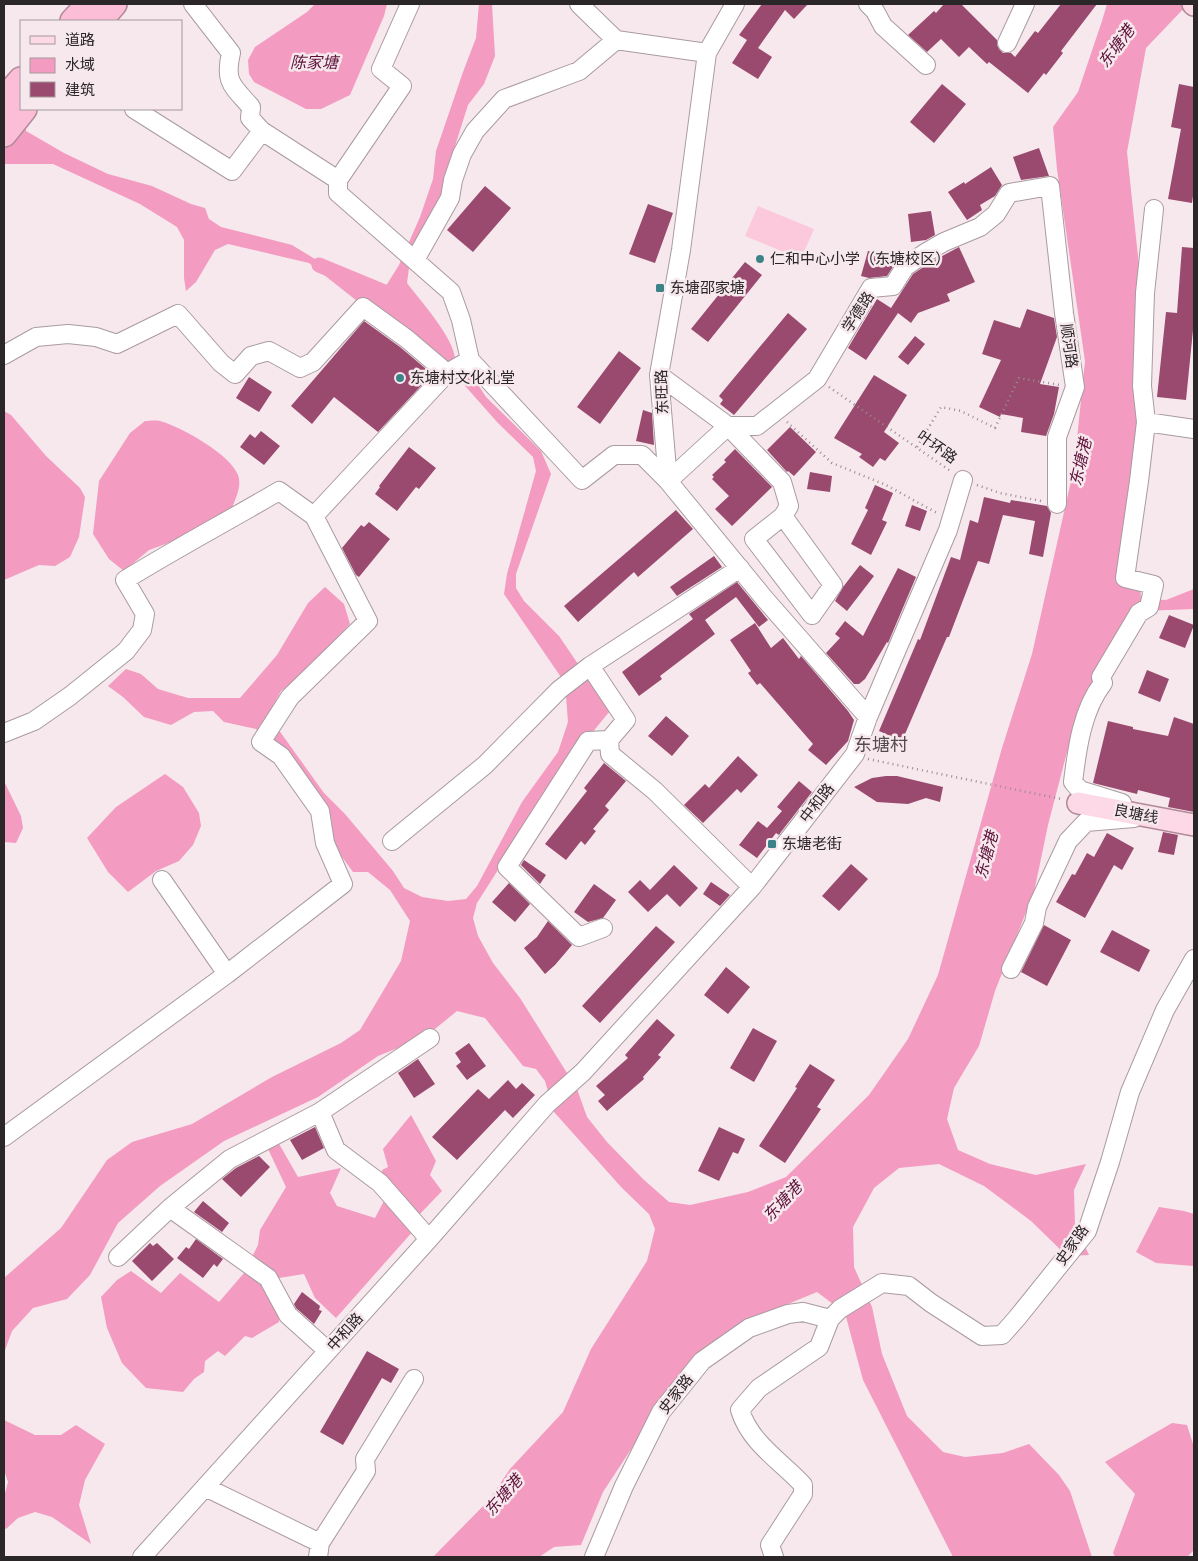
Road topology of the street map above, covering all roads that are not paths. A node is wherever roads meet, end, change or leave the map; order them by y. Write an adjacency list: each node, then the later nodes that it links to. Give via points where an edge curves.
1 (88, 4): 9 (highway)
2 (114, 4): 10 (highway)
3 (193, 4): 18 (street, via 232,53 228,66 230,82 251,107 250,118)
4 (410, 4): 20 (street, via 381,69 402,86)
5 (579, 4): 11 (street)
6 (735, 4): 13 (street, 东旺路)
7 (1025, 4): 12 (street)
8 (876, 6): 14 (street, via 884,26)
9 (74, 20)
10 (100, 20)
11 (616, 40): 13 (street); 23 (street, via 579,71 504,99 475,131 462,154 450,198)
12 (1007, 43)
13 (708, 52): 26 (street, 东旺路)
14 (926, 65)
15 (20, 84): 16 (highway)
16 (14, 105): 19 (highway)
17 (136, 110): 18 (street, via 232,171)
18 (262, 131): 20 (street)
19 (4, 134)
20 (338, 180): 23 (street, via 338,193)
21 (1050, 186): 28 (street, 学德路, via 1009,193 996,214 980,227 944,242 905,266 893,286 870,288 816,379 756,426); 32 (street, 顺河路, via 1075,387 1058,437)
22 (1154, 209): 27 (street, via 1145,293 1142,386)
23 (415, 260): 25 (street, via 451,292 462,320)
24 (4, 355): 25 (street, via 36,337 68,334 96,337 117,344 178,314 221,363 235,374 251,356 269,351 300,368 313,362 363,308 406,338)
25 (458, 367): 30 (street, via 582,480 614,455 642,455); 33 (street)
26 (660, 375): 28 (street); 30 (street, 东旺路)
27 (1146, 422): 29 (street); 43 (street, via 1125,578 1154,585 1149,607 1139,612 1101,677 1103,683 1094,694 1080,735 1074,782 1080,790 1122,803)
28 (728, 426): 30 (street); 34 (street, via 782,482 788,506)
29 (1194, 429)
30 (668, 480): 35 (street)
31 (963, 480): 39 (street, 中和路, via 951,521)
32 (1058, 504)
33 (314, 516): 40 (street, via 279,491 125,580 145,614 142,630 126,651 34,721); 51 (street, via 368,621 290,697 261,742 281,756 320,811 326,843 342,884)
34 (783, 516): 36 (street, via 754,540); 36 (street, via 833,585 812,615)
35 (740, 568): 37 (street); 38 (street)
36 (786, 581): 37 (street)
37 (764, 598): 39 (street)
38 (590, 666): 41 (street, via 626,720); 45 (street, via 559,690 485,765)
39 (868, 717): 47 (street, 中和路, via 855,754)
40 (4, 733)
41 (609, 740): 47 (street, via 610,754 655,791); 48 (street, via 588,741 507,868 579,937)
42 (1078, 803): 43 (main road, 良塘线)
43 (1144, 816): 44 (main road, 良塘线); 50 (street, via 1086,822 1068,841)
44 (1194, 825)
45 (392, 841)
46 (162, 880): 51 (street)
47 (752, 887): 56 (street, 中和路, via 583,1072 547,1104)
48 (603, 928)
49 (1194, 959): 58 (street, 史家路, via 1165,1010 1130,1092 1086,1231 1002,1335 982,1336 909,1286 882,1283)
50 (1011, 969)
51 (227, 974): 54 (street)
52 (430, 1038): 53 (street)
53 (320, 1112): 55 (street, via 230,1159); 56 (street, via 336,1150 380,1183)
54 (4, 1137)
55 (170, 1208): 57 (street); 59 (street, via 268,1278 288,1315)
56 (429, 1238): 59 (street, 中和路)
57 (118, 1257)
58 (830, 1318): 64 (street, 史家路, via 803,1312 788,1314 749,1328 702,1361 661,1412 624,1486); 65 (street, via 819,1347 759,1388 740,1410 761,1446 803,1485 803,1494 770,1545)
59 (328, 1351): 61 (street, 中和路)
60 (414, 1379): 62 (street, via 365,1459 366,1471)
61 (205, 1487): 62 (street); 63 (street, 中和路)
62 (319, 1550)
63 (142, 1557)
64 (594, 1557)
65 (774, 1557)

